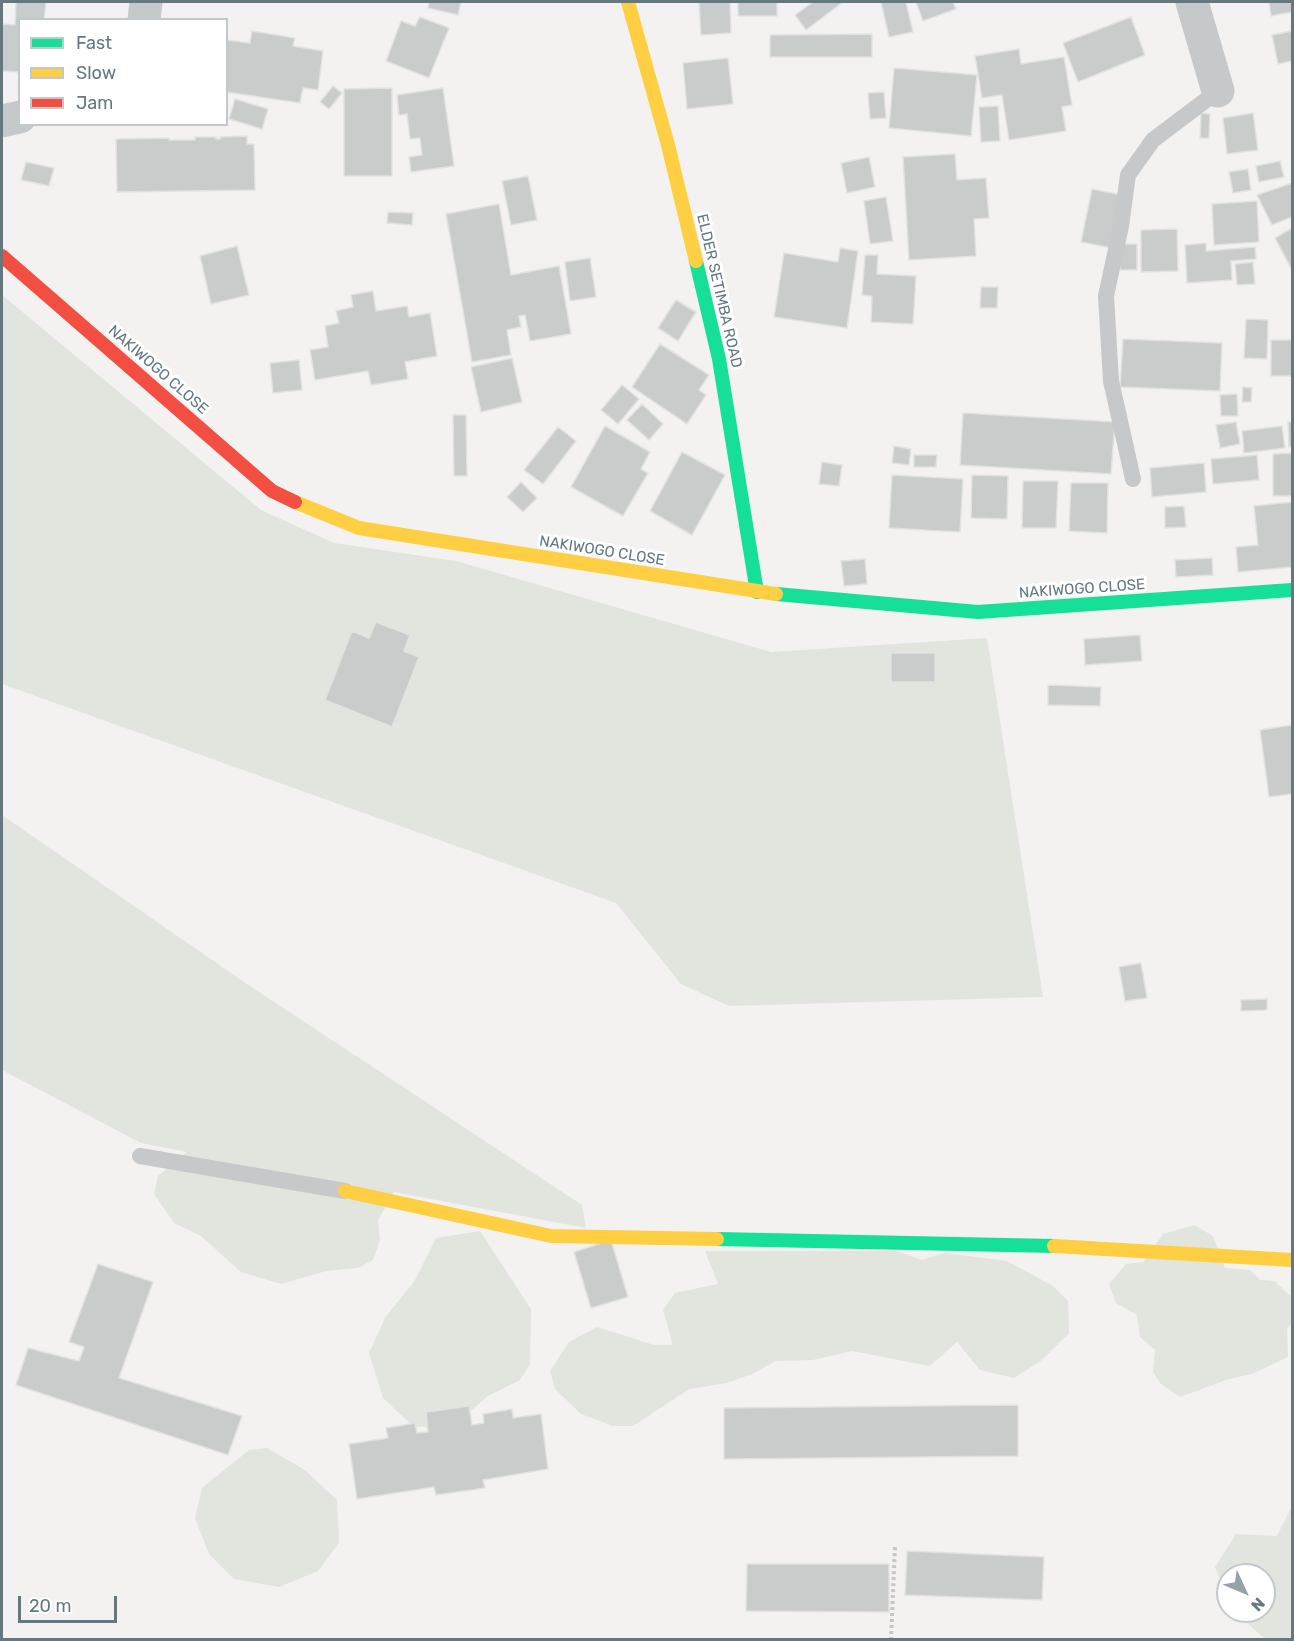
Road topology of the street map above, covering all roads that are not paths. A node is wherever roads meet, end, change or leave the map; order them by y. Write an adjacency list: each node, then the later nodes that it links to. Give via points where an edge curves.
1 (146, 2): 4 (street)
2 (628, 2): 11 (street, ELDER SETIMBA ROAD, via 668,146 719,359)
3 (1192, 2): 5 (street)
4 (144, 18)
5 (1218, 91): 9 (lane, via 1153,140 1128,175 1106,296 1111,381)
6 (18, 117): 7 (street)
7 (2, 121)
8 (2, 256): 11 (street, NAKIWOGO CLOSE, via 272,491 315,511 359,528)
9 (1133, 479)
10 (1293, 590): 11 (street, NAKIWOGO CLOSE, via 978,612)
11 (757, 592)
12 (140, 1156): 13 (lane)
13 (345, 1191): 14 (street, via 551,1236 1077,1246)
14 (1293, 1260)

